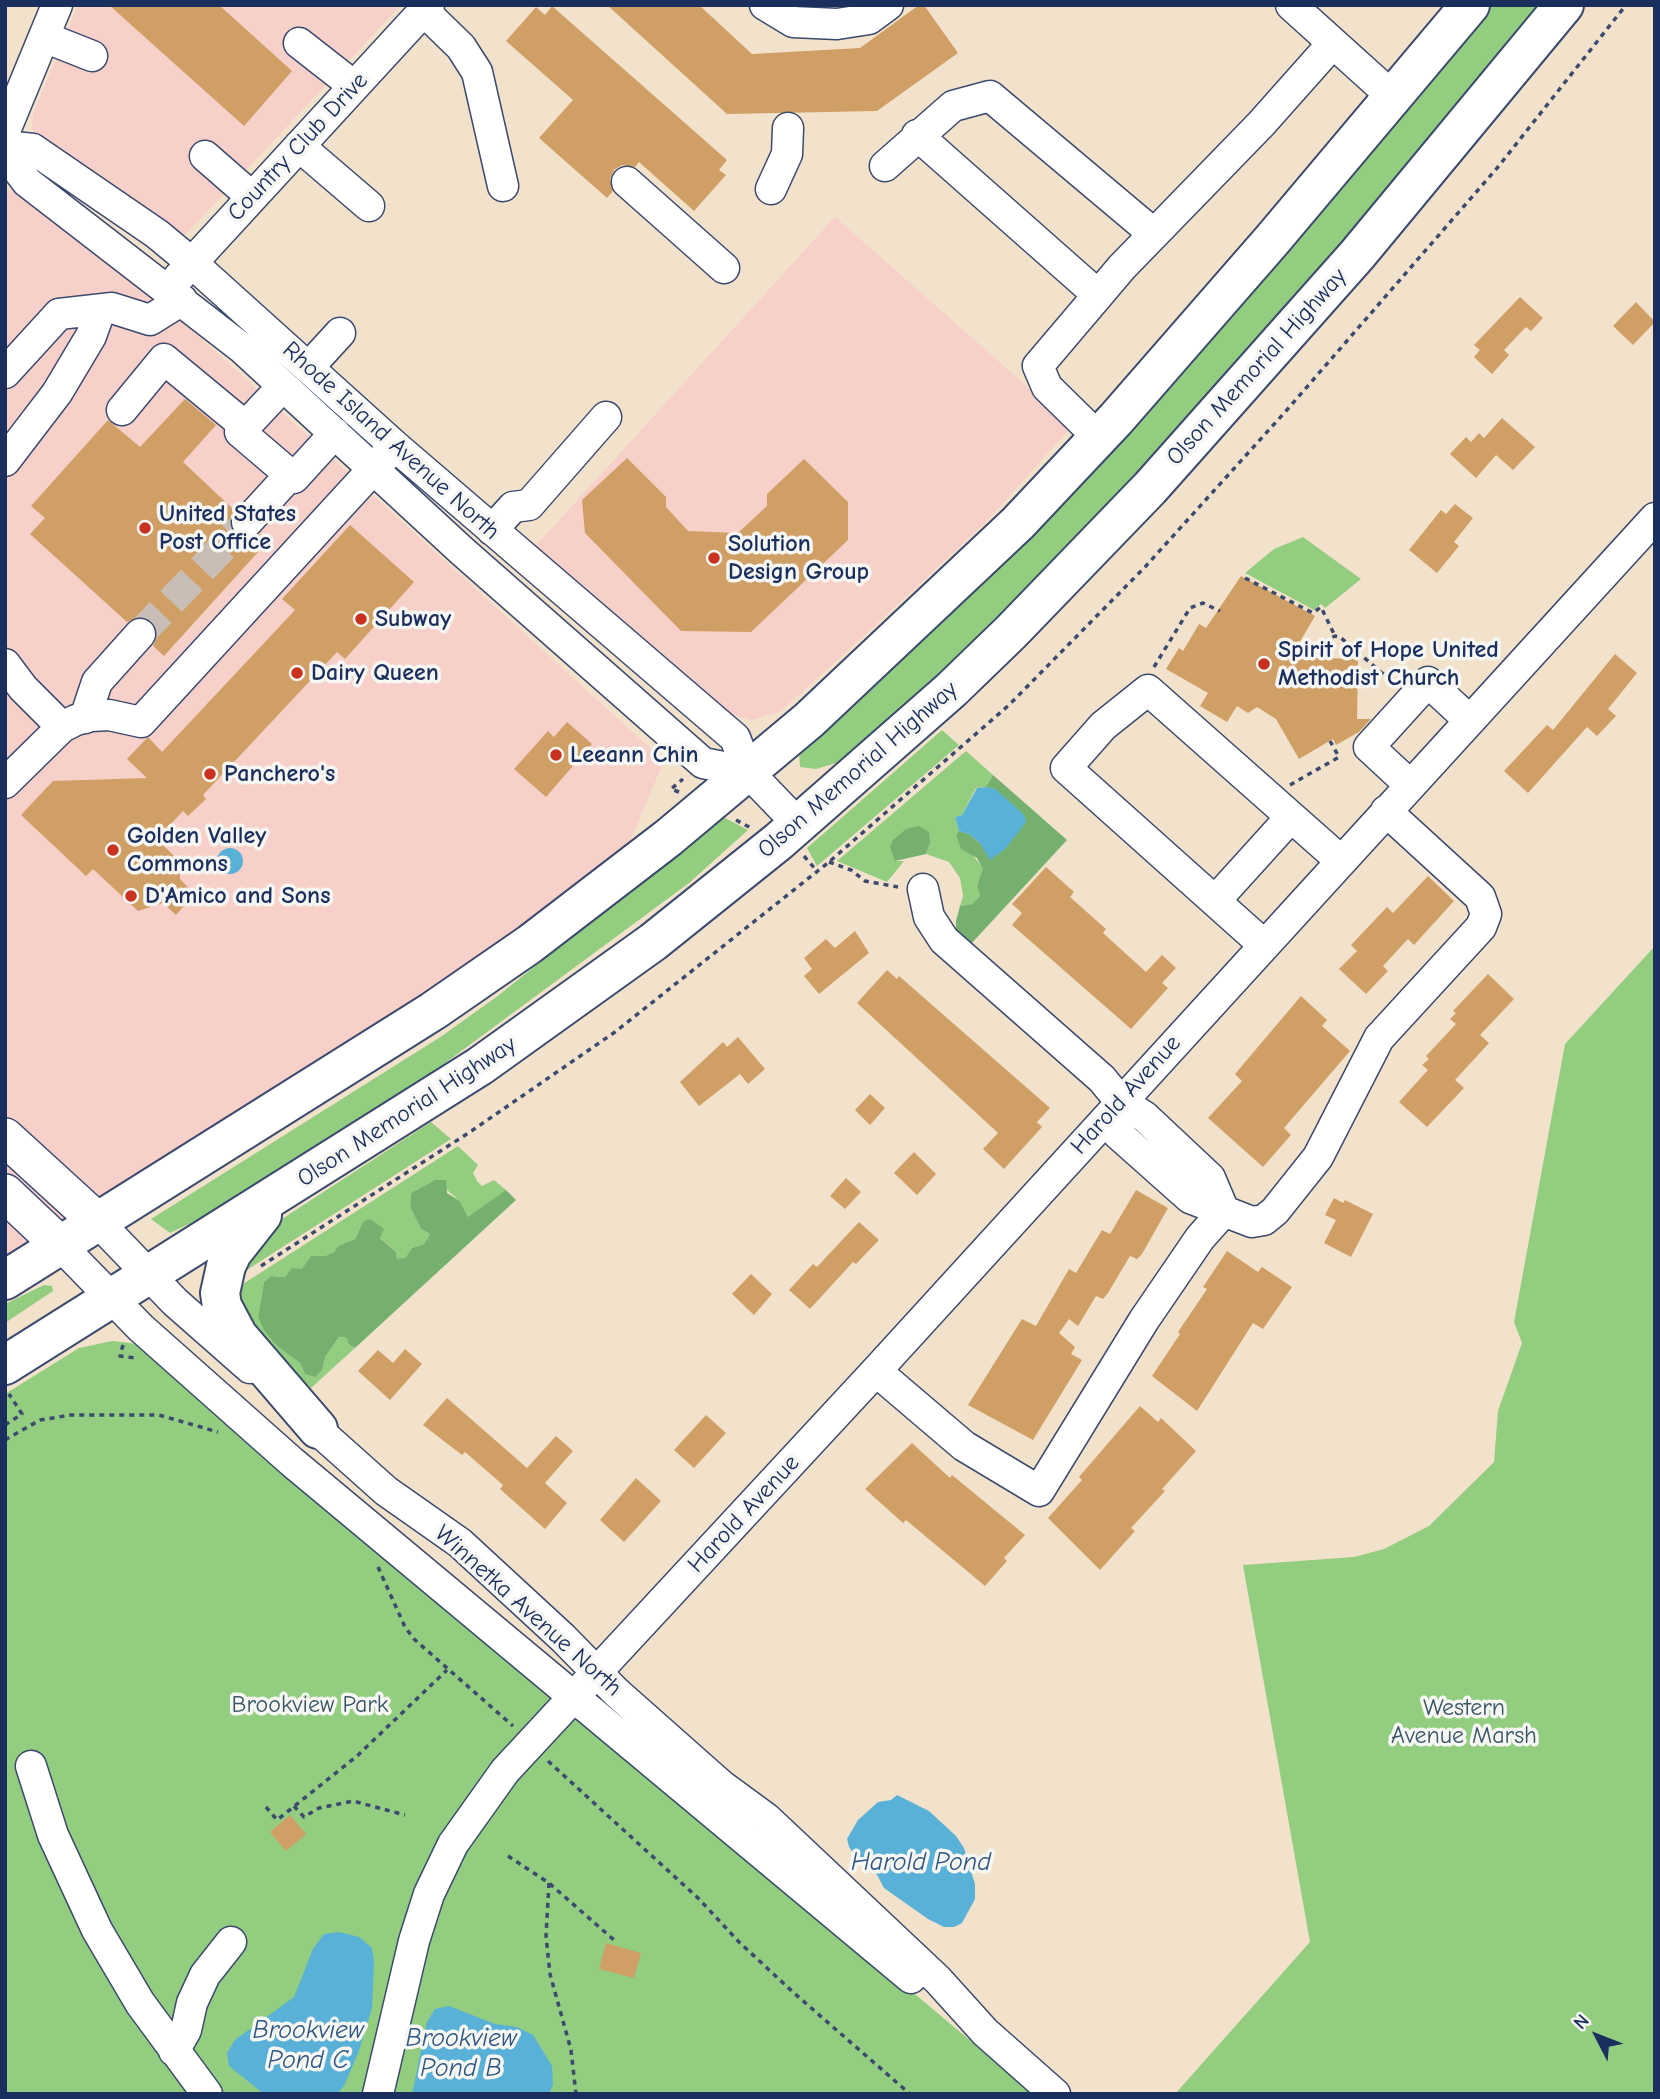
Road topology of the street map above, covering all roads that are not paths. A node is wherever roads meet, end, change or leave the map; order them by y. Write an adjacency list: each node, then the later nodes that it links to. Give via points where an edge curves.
1 (57, 5): 8 (street)
2 (765, 5): 3 (street, via 793,22 837,24 869,19)
3 (888, 5)
4 (1291, 5): 10 (street)
5 (1470, 5): 13 (highway)
6 (1564, 5): 59 (highway, Olson Memorial Highway, via 1348,265 1140,498 968,673)
7 (426, 8): 12 (street, Country Club Drive); 23 (street, via 477,72)
8 (44, 37): 11 (street); 15 (street)
9 (299, 43): 12 (street)
10 (1333, 43): 13 (street); 27 (street)
11 (92, 56)
12 (354, 86): 18 (street, Country Club Drive)
13 (1394, 98): 41 (highway)
14 (788, 128): 24 (street, via 787,154)
15 (5, 131)
16 (917, 135): 21 (street); 27 (street, via 953,106 990,96); 31 (street)
17 (5, 146): 28 (street, Rhode Island Avenue North, via 33,149)
18 (299, 146): 25 (street, Country Club Drive); 26 (street)
19 (5, 153): 30 (street, Rhode Island Avenue North, via 27,182)
20 (205, 156): 25 (street)
21 (885, 166)
22 (626, 182): 29 (street)
23 (503, 186)
24 (771, 189)
25 (252, 197): 28 (street, Country Club Drive)
26 (369, 206)
27 (1154, 234): 31 (street)
28 (192, 263): 30 (street, Country Club Drive); 34 (street, Rhode Island Avenue North)
29 (724, 268)
30 (175, 294): 32 (street, Country Club Drive, via 150,320 112,308); 36 (street, Rhode Island Avenue North)
31 (1098, 295): 41 (street, via 1038,366 1046,387)
32 (100, 311): 35 (street, Country Club Drive, via 59,314); 43 (street, via 91,336 57,393)
33 (340, 333): 34 (street)
34 (308, 368): 42 (street, Rhode Island Avenue North)
35 (5, 373)
36 (283, 386): 39 (street); 40 (street, Rhode Island Avenue North)
37 (122, 410): 39 (street, via 164,359)
38 (606, 417): 48 (street, via 529,505 531,522)
39 (246, 426): 45 (street, via 240,432)
40 (335, 433): 44 (street, Rhode Island Avenue North); 45 (street, via 294,478)
41 (1098, 438): 54 (highway, via 915,623)
42 (395, 446): 44 (street); 48 (street, Rhode Island Avenue North)
43 (5, 461)
44 (375, 468): 49 (street, Rhode Island Avenue North); 53 (street, via 141,722 109,716)
45 (290, 475): 47 (street)
46 (1655, 518): 52 (street, Harold Avenue)
47 (247, 522)
48 (501, 538): 49 (street); 54 (street, Rhode Island Avenue North, via 735,738)
49 (478, 566): 54 (street, Rhode Island Avenue North, via 703,763)
50 (140, 634): 53 (street, via 97,682)
51 (5, 664): 53 (street, via 23,688)
52 (1469, 720): 56 (street, Harold Avenue); 56 (street, via 1427,682 1369,747)
53 (74, 722): 55 (street)
54 (748, 772): 59 (street, Rhode Island Avenue North); 69 (highway, via 540,937 433,1011)
55 (5, 783)
56 (1410, 785): 57 (street, Harold Avenue)
57 (1386, 811): 60 (street, Harold Avenue); 68 (street, via 1483,900 1485,920 1379,1038 1302,1181 1264,1220 1252,1222)
58 (1291, 817): 60 (street); 62 (street); 62 (street, via 1147,690 1103,726 1066,768)
59 (798, 824): 67 (highway, Olson Memorial Highway, via 574,1001)
60 (1340, 860): 63 (street, Harold Avenue)
61 (923, 889): 64 (street, via 929,918 944,940)
62 (1215, 901): 63 (street)
63 (1264, 945): 64 (street, Harold Avenue)
64 (1120, 1101): 68 (street, via 1139,1111 1210,1178); 75 (street, Harold Avenue)
65 (5, 1137): 69 (main road, Winnetka Avenue North)
66 (5, 1193): 70 (main road, Winnetka Avenue North)
67 (278, 1196): 71 (highway, Olson Memorial Highway); 76 (highway, via 232,1253 222,1279 222,1306 245,1345)
68 (1224, 1211): 75 (street, via 1144,1320 1039,1491 964,1446)
69 (97, 1222): 70 (highway); 71 (street, Winnetka Avenue North)
70 (60, 1245): 72 (highway); 73 (street, Winnetka Avenue North)
71 (148, 1275): 73 (highway, Olson Memorial Highway); 76 (street, Winnetka Avenue North)
72 (5, 1280)
73 (111, 1298): 74 (highway, Olson Memorial Highway); 77 (street, Winnetka Avenue North)
74 (5, 1365)
75 (876, 1371): 78 (street, Harold Avenue)
76 (318, 1429): 78 (street, Winnetka Avenue North, via 386,1491 460,1543)
77 (366, 1523): 78 (street, via 439,1561 575,1671 586,1676); 79 (street, Winnetka Avenue North)
78 (598, 1673): 79 (street, Harold Avenue); 82 (street, Winnetka Avenue North, via 711,1776 766,1818 938,1980)
79 (574, 1697): 82 (street, Winnetka Avenue North, via 918,1984); 85 (street, Harold Avenue, via 474,1811 453,1844 429,1894 414,1941)
80 (31, 1766): 83 (street, via 53,1835 97,1930)
81 (231, 1942): 83 (street, via 205,1975 186,2031)
82 (985, 2032): 86 (street, Winnetka Avenue North)
83 (174, 2051): 84 (street)
84 (208, 2094)
85 (378, 2094)
86 (1055, 2094)

